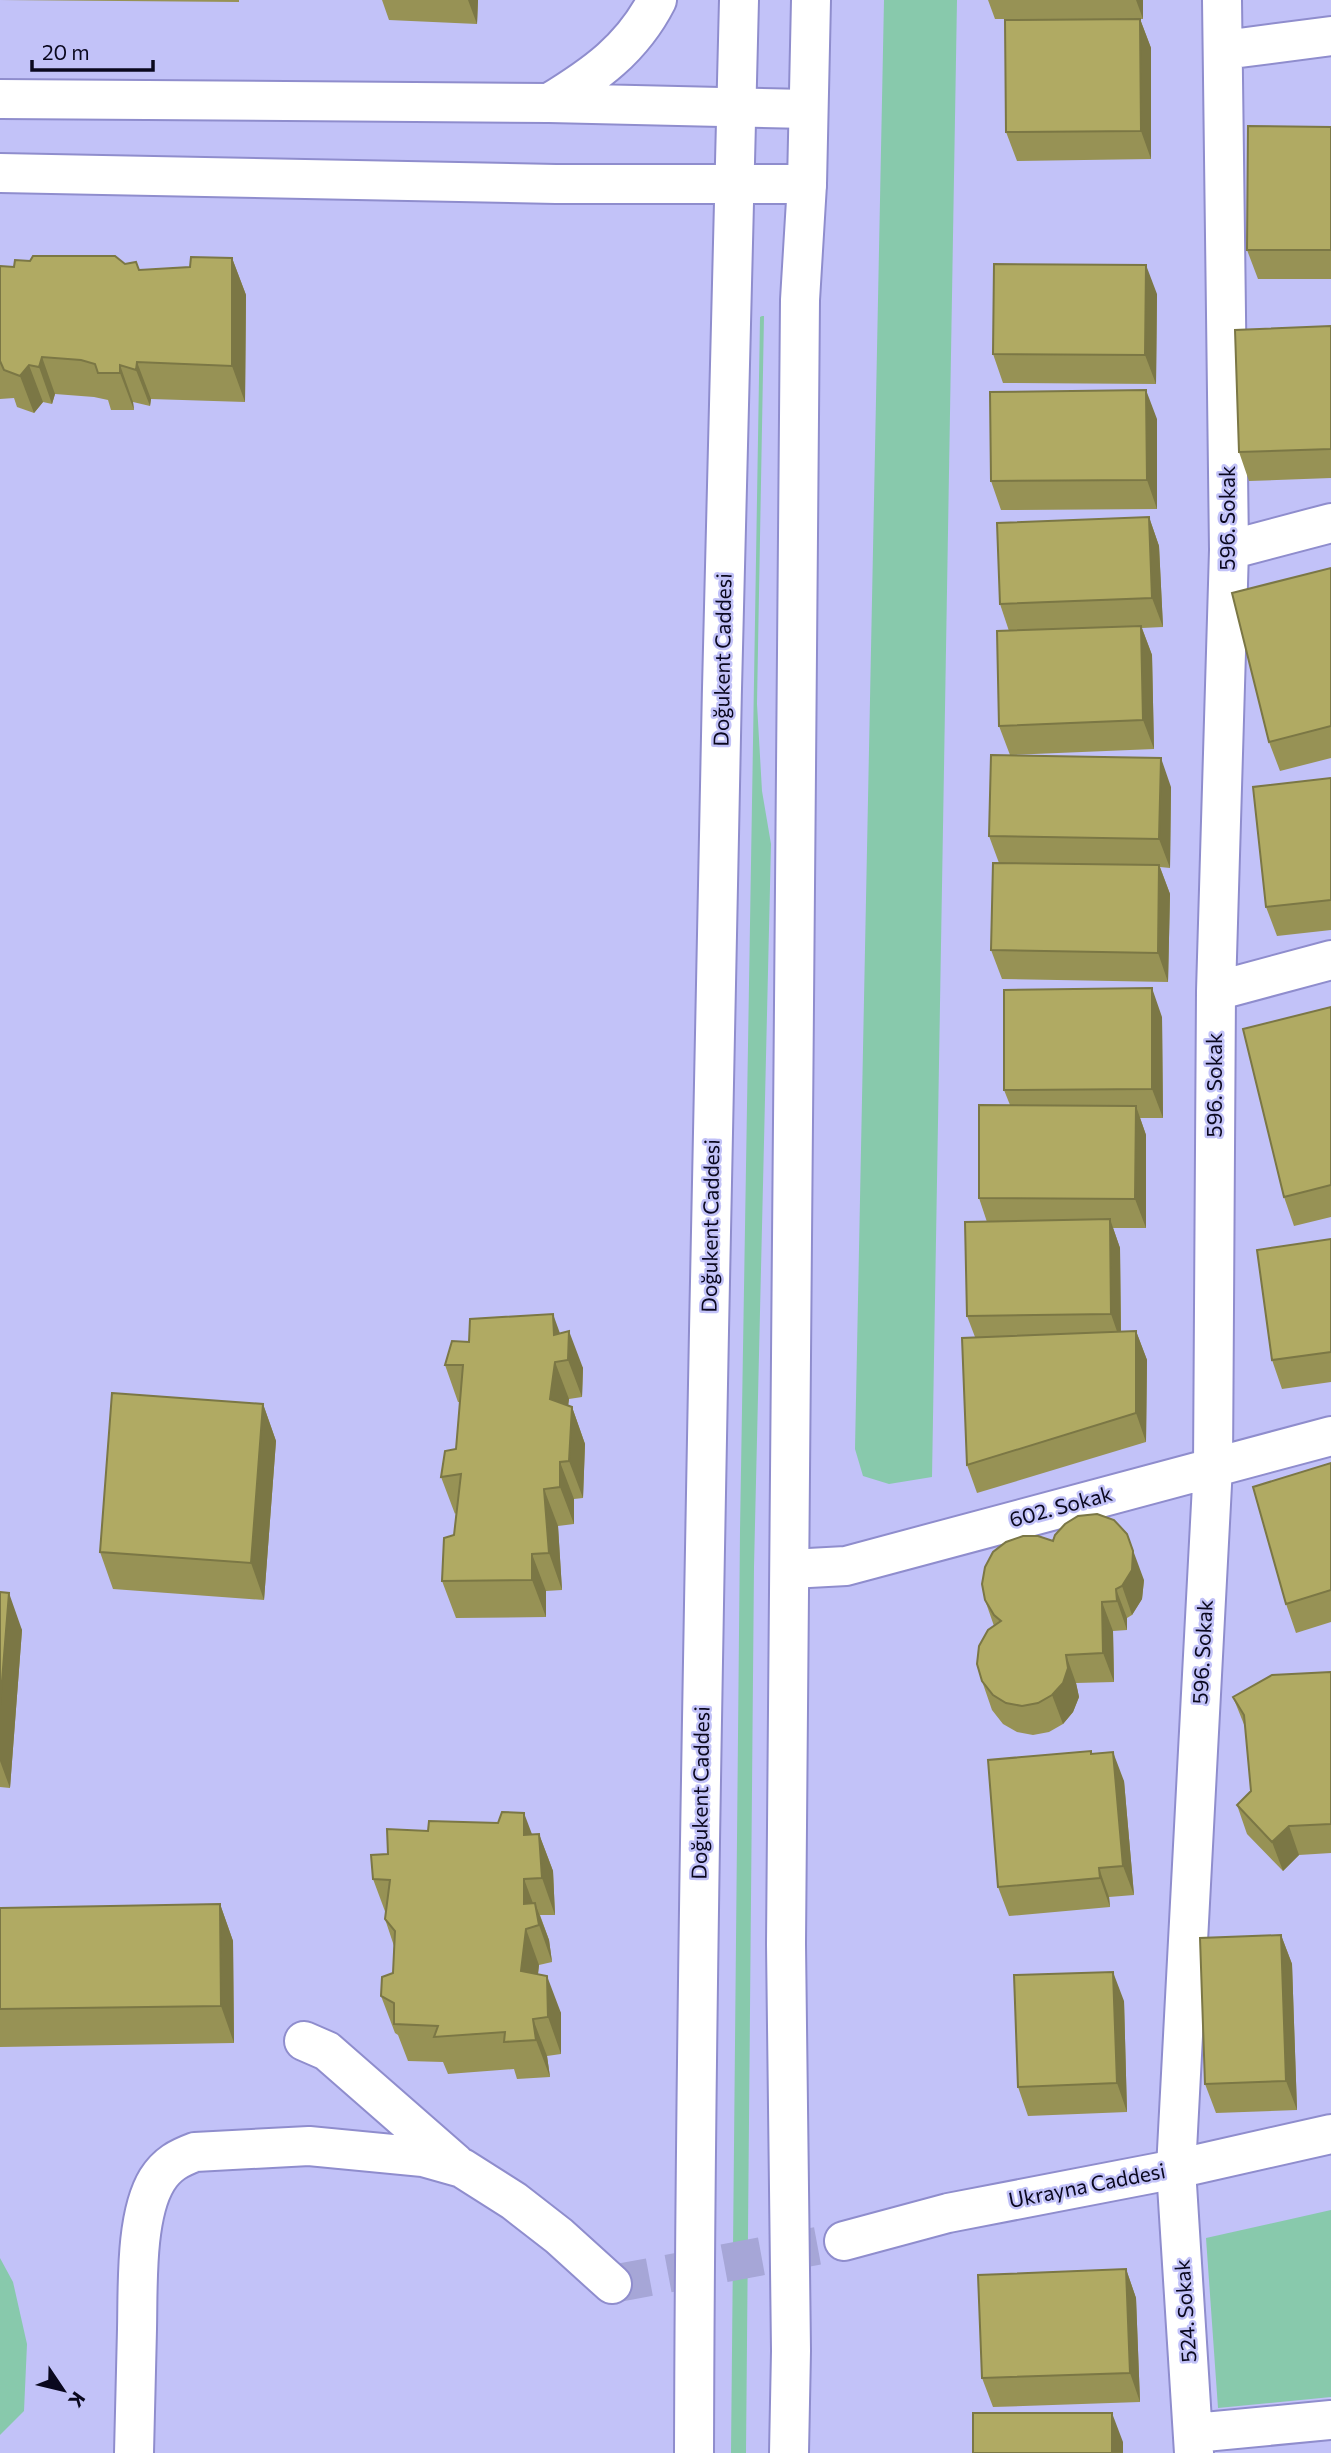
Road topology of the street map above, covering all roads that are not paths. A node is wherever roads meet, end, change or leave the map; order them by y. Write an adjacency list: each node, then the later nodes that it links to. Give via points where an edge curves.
1 (657, 0): 8 (main road, via 625,47 592,77)
2 (739, 0): 9 (main road, Doğukent Caddesi)
3 (811, 0): 10 (main road)
4 (1222, 0): 6 (main road, 596. Sokak)
5 (1331, 36): 6 (main road)
6 (1224, 50): 15 (main road, 596. Sokak)
7 (0, 99): 8 (main road)
8 (549, 103): 9 (main road)
9 (736, 109): 10 (main road); 12 (main road, Doğukent Caddesi)
10 (807, 109): 13 (main road)
11 (0, 173): 12 (main road)
12 (733, 183): 13 (main road); 30 (main road, Doğukent Caddesi, via 702,1726)
13 (807, 184): 20 (main road, via 800,299)
14 (1331, 523): 15 (main road)
15 (1229, 550): 17 (main road, 596. Sokak)
16 (1331, 960): 17 (main road)
17 (1216, 991): 19 (main road, 596. Sokak)
18 (1331, 1436): 19 (main road, 602. Sokak)
19 (1213, 1466): 20 (main road, 602. Sokak, via 846,1566); 24 (main road, 596. Sokak)
20 (790, 1569): 31 (main road, via 786,1944)
21 (304, 2042): 23 (main road, via 327,2051)
22 (1331, 2134): 24 (main road, Ukrayna Caddesi)
23 (462, 2168): 26 (main road, via 523,2208); 29 (main road, via 423,2157 309,2146 195,2152 167,2166 149,2200 139,2259)
24 (1176, 2169): 25 (main road, Ukrayna Caddesi, via 948,2213); 28 (main road, 524. Sokak)
25 (844, 2241)
26 (612, 2284)
27 (1331, 2420): 28 (main road)
28 (1194, 2443)
29 (134, 2453)
30 (695, 2453)
31 (789, 2453)

